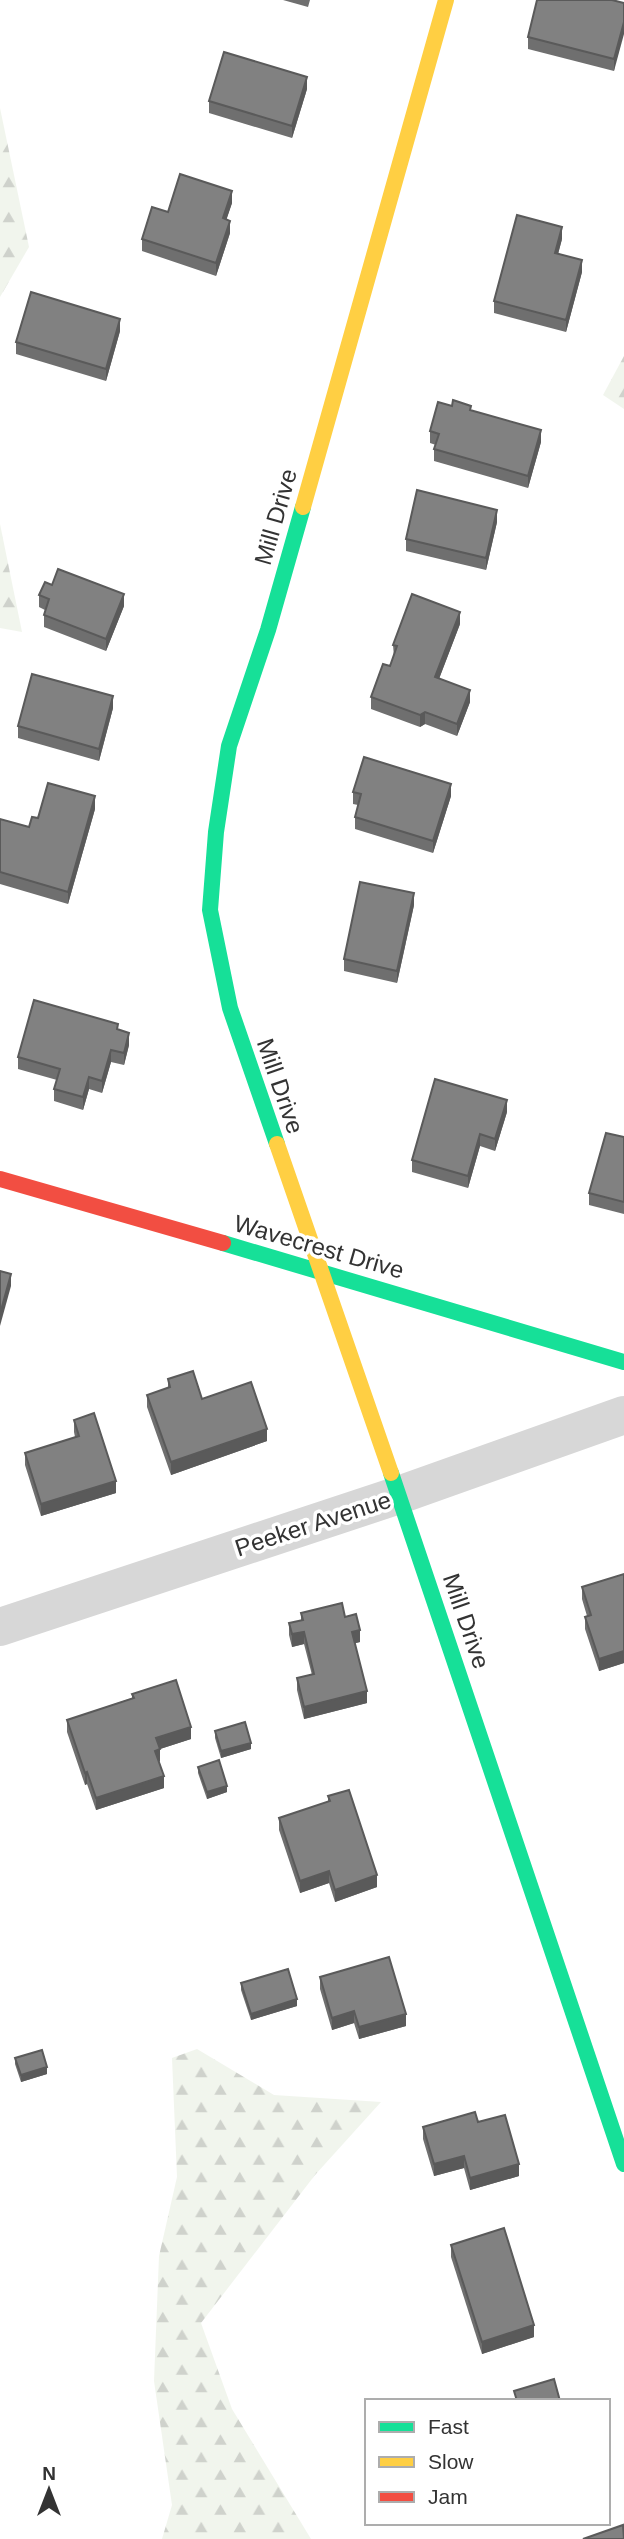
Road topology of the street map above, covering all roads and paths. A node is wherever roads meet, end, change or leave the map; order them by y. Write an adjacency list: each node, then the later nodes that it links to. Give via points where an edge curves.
1 (446, 0): 3 (street, Mill Drive, via 268,630 229,746 216,831 210,911 230,1008)
2 (0, 1180): 3 (street, Wavecrest Drive)
3 (320, 1271): 4 (street, Wavecrest Drive); 6 (street, Mill Drive)
4 (624, 1362)
5 (624, 1415): 6 (street, Peeker Avenue)
6 (400, 1495): 7 (street, Peeker Avenue); 8 (street, Mill Drive)
7 (0, 1627)
8 (624, 2164)

